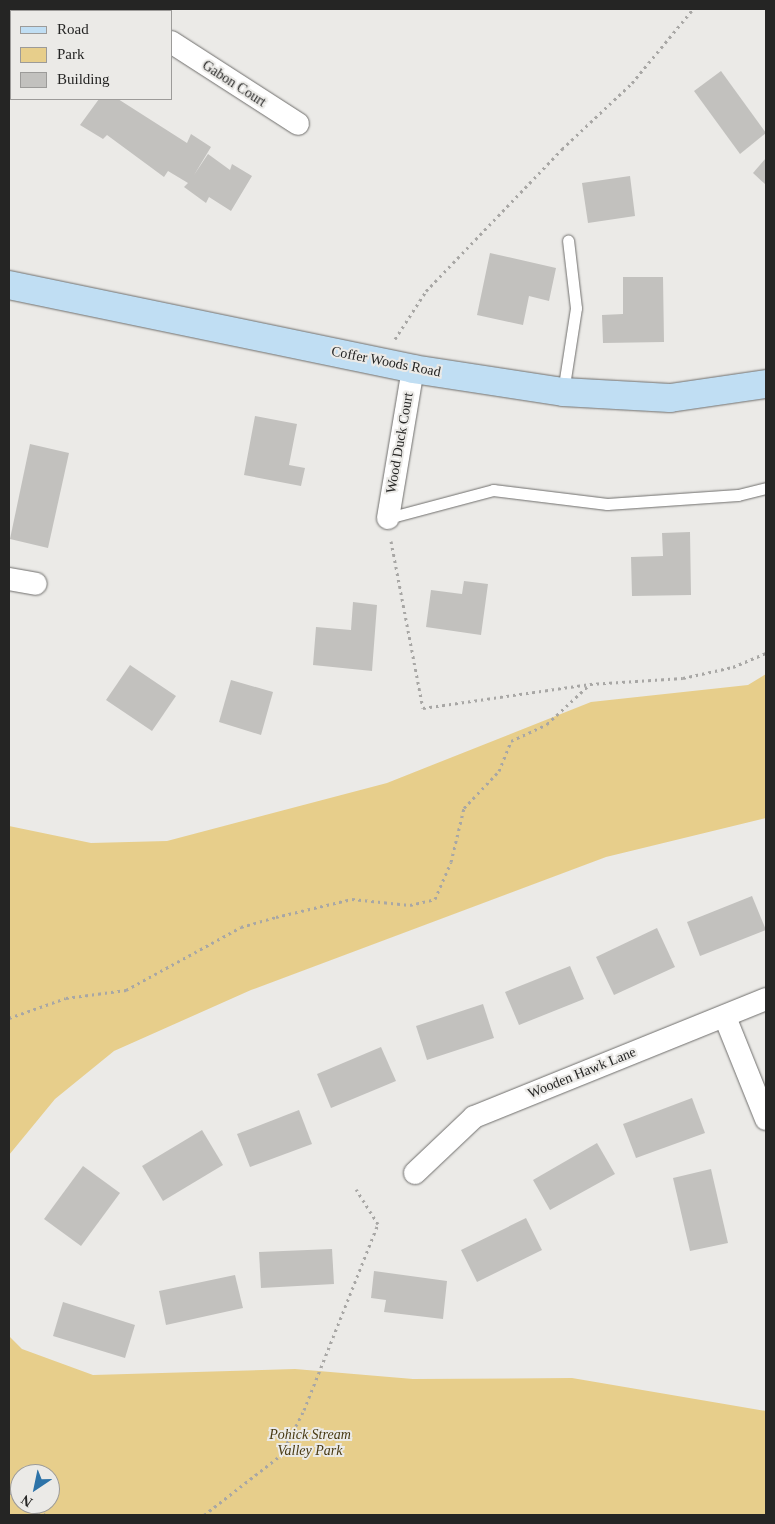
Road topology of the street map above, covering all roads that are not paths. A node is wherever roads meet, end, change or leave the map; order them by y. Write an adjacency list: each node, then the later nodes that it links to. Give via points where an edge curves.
1 (172, 43): 2 (street, Gabon Court)
2 (298, 124)
3 (568, 240): 7 (lane, via 576,308)
4 (9, 285): 5 (street, Coffer Woods Road)
5 (400, 366): 7 (street, Coffer Woods Road); 9 (street, Wood Duck Court)
6 (766, 384): 7 (street, Coffer Woods Road, via 670,398)
7 (563, 392)
8 (766, 488): 9 (lane, via 738,495 607,504 492,490)
9 (388, 518)
10 (9, 579): 11 (street)
11 (36, 584)
12 (766, 999): 13 (street, Wooden Hawk Lane)
13 (725, 1016): 14 (street); 15 (street, Wooden Hawk Lane, via 474,1117)
14 (766, 1119)
15 (415, 1172)

